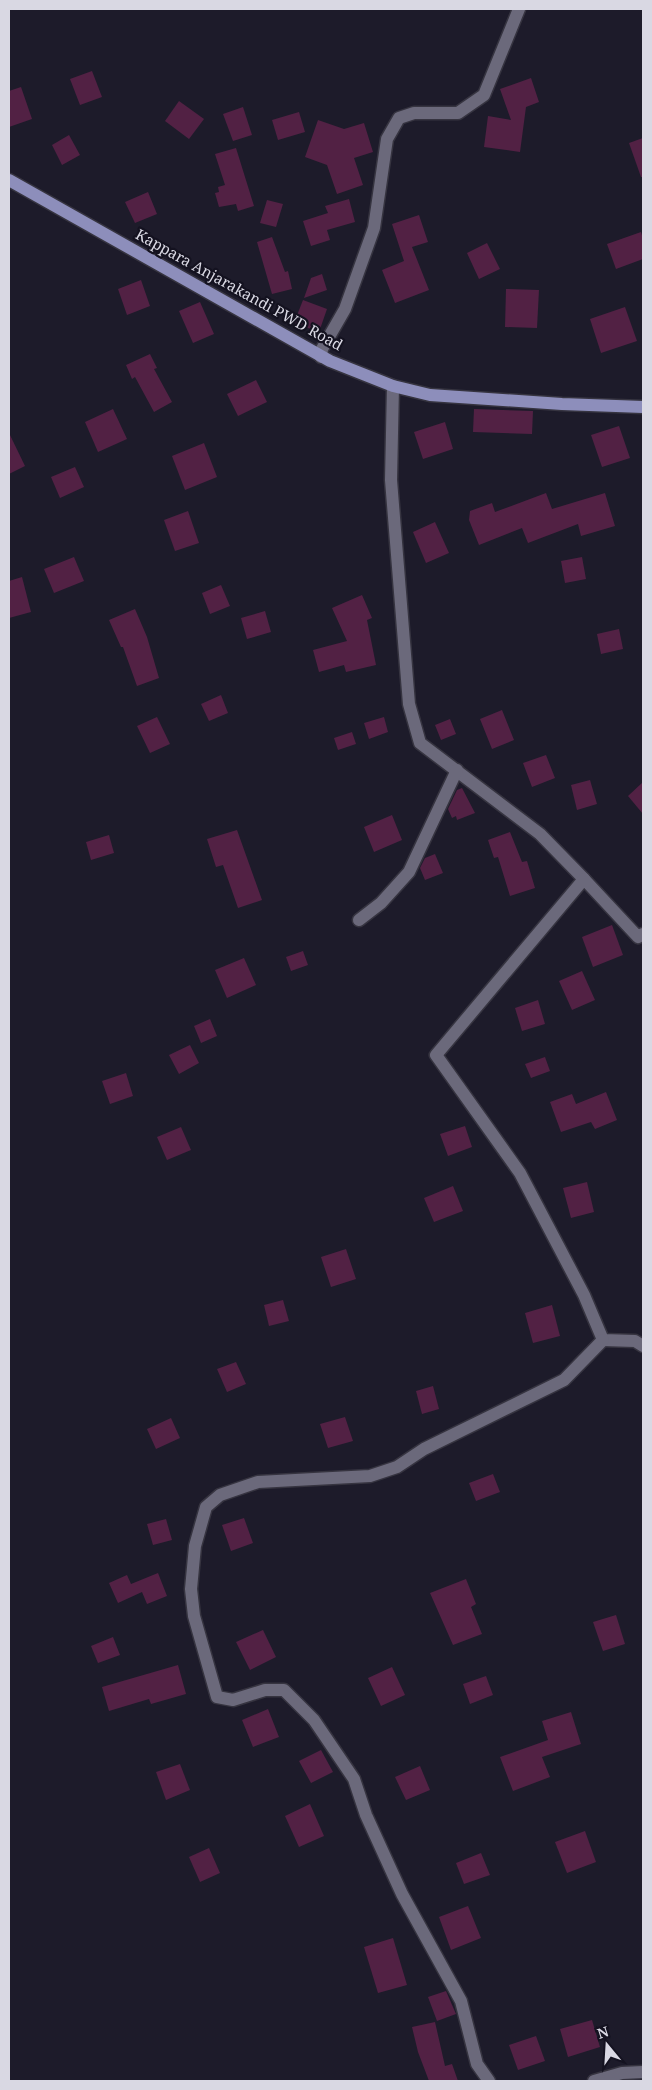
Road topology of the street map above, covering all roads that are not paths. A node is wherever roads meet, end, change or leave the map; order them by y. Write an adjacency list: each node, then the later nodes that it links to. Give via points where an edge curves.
1 (519, 9): 3 (street, via 484,96 458,113 414,113 399,118 387,139 374,228 345,309 322,349)
2 (9, 180): 3 (main road, Kappara Anjarakandi PWD Road)
3 (321, 357): 4 (main road, Kappara Anjarakandi PWD Road)
4 (393, 386): 5 (main road, Kappara Anjarakandi PWD Road, via 430,395); 6 (street, via 391,480 409,704 420,743)
5 (643, 407)
6 (457, 770): 7 (street, via 540,834); 8 (street, via 409,872)
7 (584, 879): 9 (street); 10 (street, via 436,1054 520,1173 584,1295)
8 (359, 920)
9 (641, 938)
10 (603, 1340): 11 (street, via 635,1341); 13 (street, via 564,1380 424,1449 397,1467 370,1476 258,1482 220,1494 206,1506 195,1546 191,1589 194,1616 217,1697 233,1700 265,1690 284,1690 314,1720 354,1779 366,1815 402,1894 461,2001 477,2064)
11 (643, 1346)
12 (643, 2072): 14 (street, via 622,2073)
13 (489, 2081)
14 (594, 2081)

